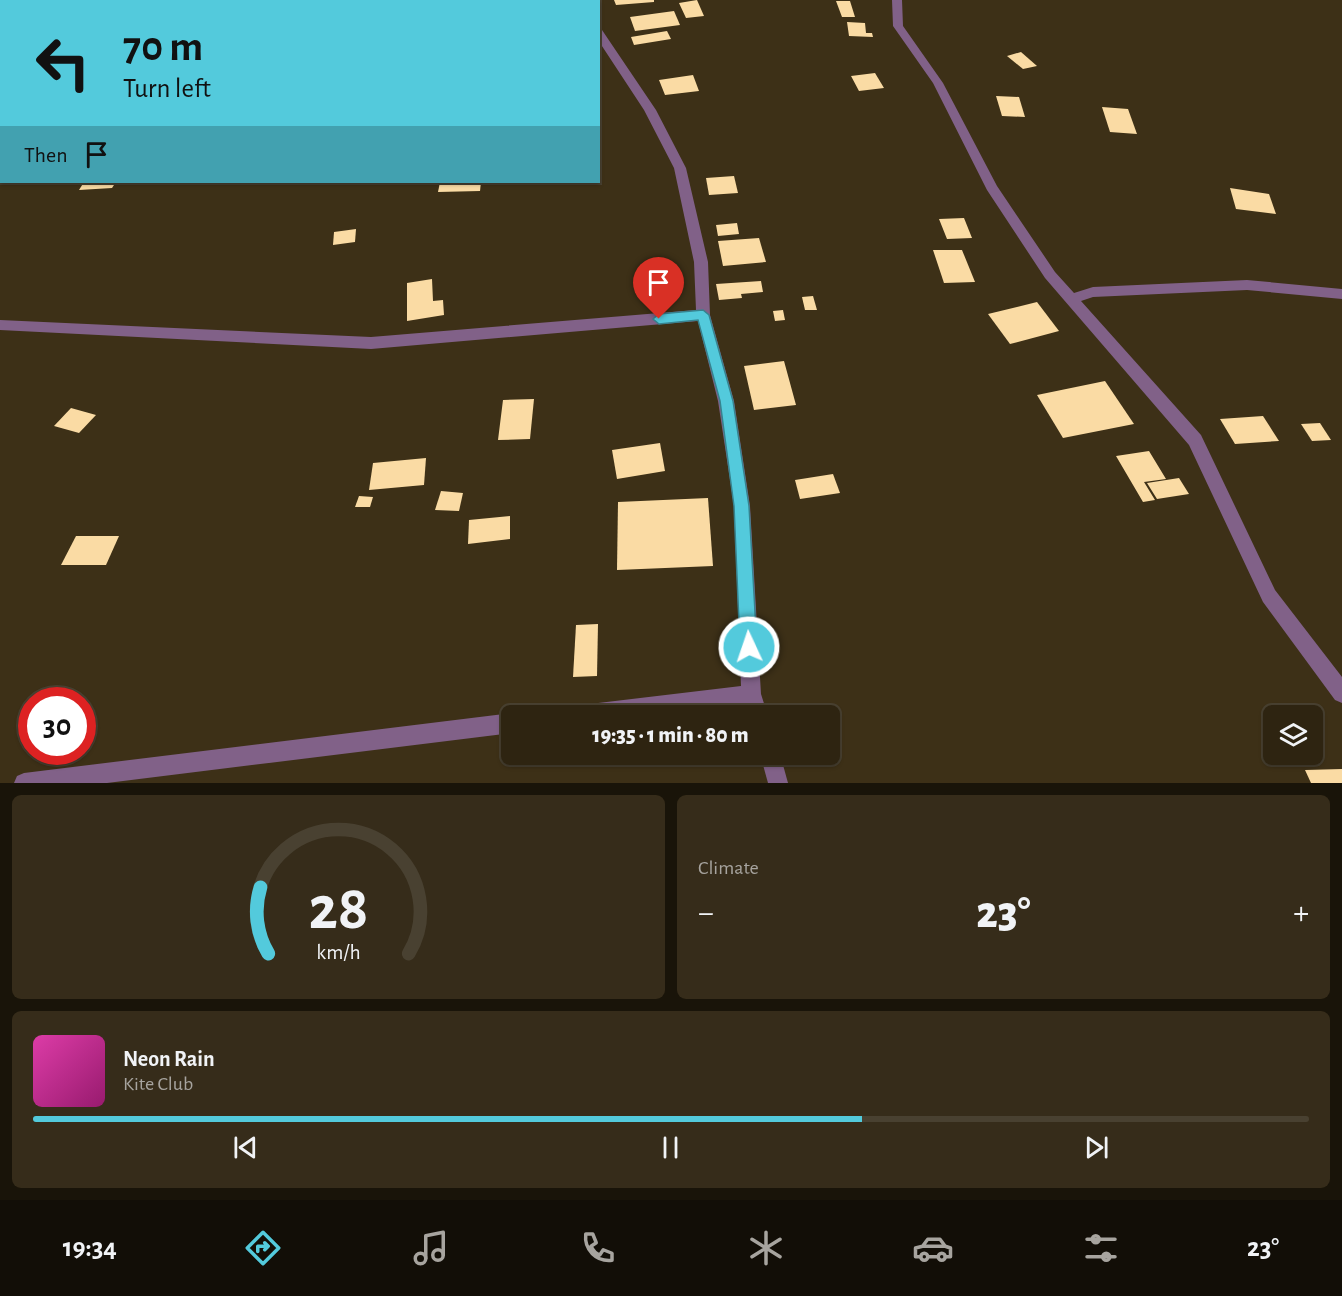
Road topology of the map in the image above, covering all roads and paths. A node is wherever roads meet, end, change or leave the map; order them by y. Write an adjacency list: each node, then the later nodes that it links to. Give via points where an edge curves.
1 (897, 0): 4 (street, via 898,26 938,83 990,187)
2 (600, 35): 5 (street, via 650,110 681,168 701,262)
3 (1342, 294): 4 (street, via 1247,285 1093,292)
4 (1072, 299): 7 (street, via 1195,440 1269,596)
5 (703, 315): 6 (street, via 371,343); 8 (street, via 726,401 742,506)
6 (0, 325)
7 (1342, 693)
8 (751, 694): 9 (street); 10 (street)
9 (662, 705)
10 (754, 705)
11 (501, 724): 13 (street)
12 (773, 765): 14 (street)
13 (24, 783)
14 (778, 783)

